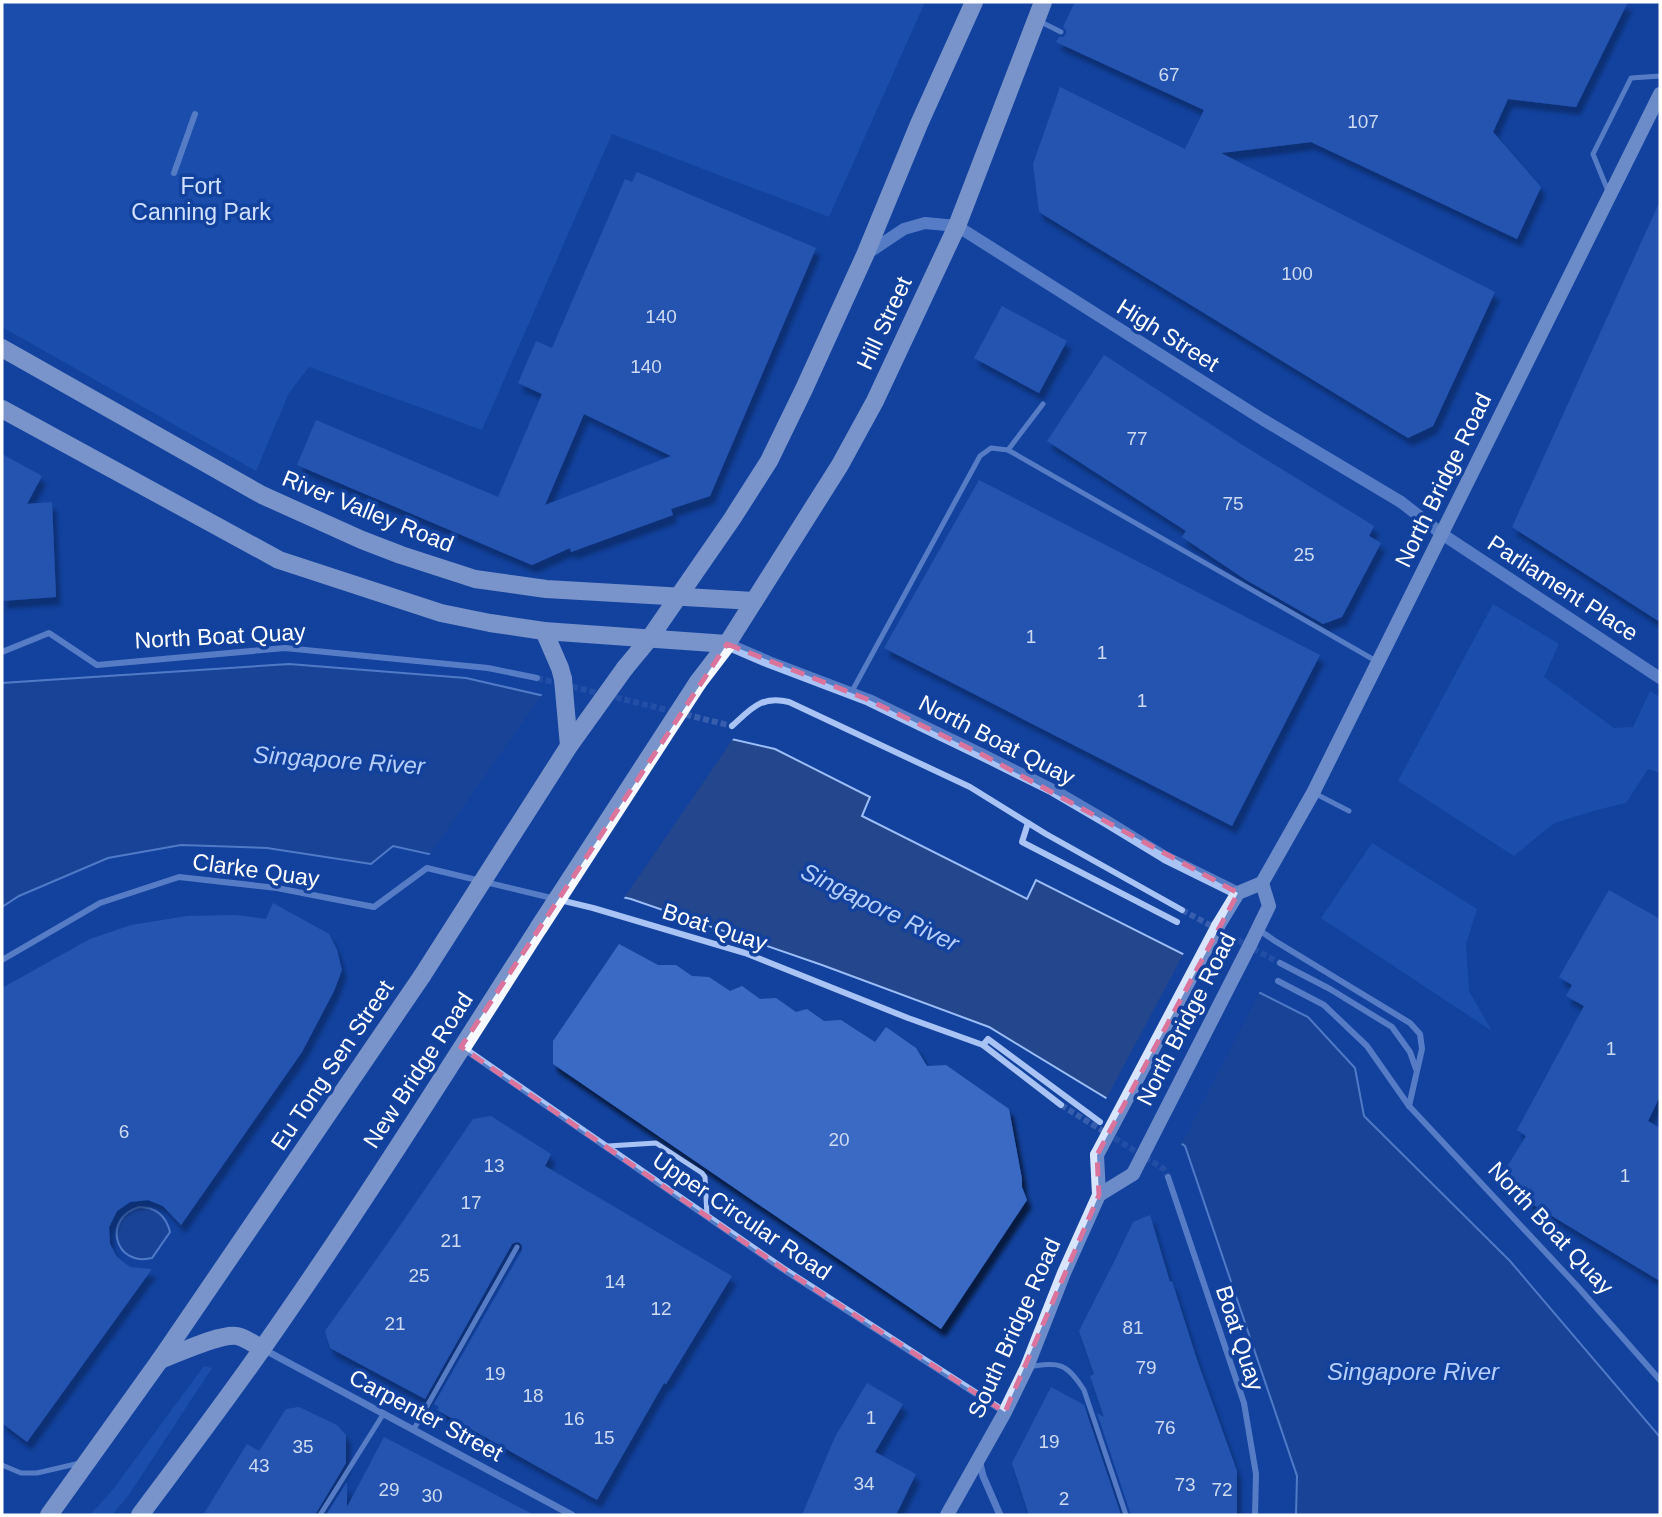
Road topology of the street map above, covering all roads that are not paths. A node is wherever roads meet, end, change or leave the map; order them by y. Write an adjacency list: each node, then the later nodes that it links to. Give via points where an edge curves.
1 (974, 2): 11 (main road, Hill Street)
2 (1043, 2): 3 (main road, Hill Street)
3 (1036, 20): 4 (lane); 10 (main road, Hill Street)
4 (1061, 32)
5 (1660, 76): 9 (lane, via 1630,78 1593,154)
6 (1660, 94): 9 (main road, North Bridge Road)
7 (195, 114): 8 (street)
8 (174, 173)
9 (1610, 195): 16 (main road, North Bridge Road)
10 (957, 226): 11 (street, High Street, via 925,223 904,229); 16 (street, High Street, via 1401,502); 18 (main road, Hill Street, via 841,465)
11 (865, 255): 17 (main road, Hill Street, via 769,461)
12 (2, 348): 17 (main road, River Valley Road, via 262,495 401,555 475,579 545,589)
13 (1043, 404): 15 (lane)
14 (2, 409): 19 (main road, via 279,560 441,613)
15 (1008, 450): 23 (lane); 26 (lane, via 991,448 980,456)
16 (1442, 534): 23 (main road, North Bridge Road); 25 (street, Parliament Place)
17 (677, 597): 18 (main road, River Valley Road); 20 (main road, Hill Street)
18 (754, 601): 21 (main road, Hill Street)
19 (544, 631): 20 (main road); 28 (main road, bridge, via 563,679)
20 (649, 639): 21 (main road); 28 (main road, Eu Tong Sen Street, bridge)
21 (727, 644): 26 (street, North Boat Quay); 42 (main road, New Bridge Road, bridge)
22 (2, 652): 24 (street, North Boat Quay, via 49,633 97,665 285,648 488,668)
23 (1378, 662): 29 (main road, North Bridge Road)
24 (537, 678)
25 (1660, 678)
26 (851, 693): 34 (street, North Boat Quay, via 1053,790 1165,857)
27 (732, 726): 31 (street, via 758,703 789,702 970,787)
28 (569, 747): 54 (main road, Eu Tong Sen Street, bridge, via 422,976)
29 (1313, 793): 30 (lane); 33 (main road, North Bridge Road)
30 (1349, 811)
31 (1028, 823): 35 (street); 36 (street, via 1022,842)
32 (427, 868): 38 (street, Clarke Quay, via 374,906 277,888 179,877 100,903); 41 (street, Boat Quay, via 593,908 745,953)
33 (1262, 883): 34 (main road); 37 (main road, North Bridge Road, via 1269,906)
34 (1238, 893): 48 (main road, North Bridge Road, bridge)
35 (1182, 910)
36 (1177, 922)
37 (1258, 929): 43 (street, via 1410,1023 1421,1039); 50 (main road, North Bridge Road, bridge, via 1133,1174)
38 (2, 960)
39 (1280, 963): 43 (street, via 1392,1027)
40 (1278, 981): 45 (street, North Boat Quay, via 1324,1005 1367,1046)
41 (983, 1045): 44 (street, Boat Quay); 46 (street, Boat Quay, via 989,1039)
42 (461, 1047): 47 (street, Upper Circular Road); 53 (main road, New Bridge Road)
43 (1417, 1071): 45 (street)
44 (1061, 1105)
45 (1409, 1106): 56 (street, North Boat Quay)
46 (1100, 1122)
47 (606, 1146): 51 (street, Upper Circular Road); 51 (lane, via 656,1143 702,1173)
48 (1097, 1156): 50 (main road, South Bridge Road)
49 (1168, 1177): 70 (street, Boat Quay, via 1244,1403 1256,1474)
50 (1099, 1195): 55 (main road, South Bridge Road)
51 (707, 1216): 57 (street, Upper Circular Road)
52 (517, 1247): 59 (lane)
53 (262, 1349): 54 (main road, via 230,1335); 58 (street, Carpenter Street); 64 (main road, New Bridge Road)
54 (160, 1360): 61 (main road, Eu Tong Sen Street)
55 (1027, 1367): 57 (main road, South Bridge Road); 69 (lane, via 1062,1366 1084,1390)
56 (1660, 1380)
57 (1005, 1412): 60 (main road, South Bridge Road)
58 (384, 1413): 59 (street, Carpenter Street); 65 (lane)
59 (414, 1429): 66 (street, Carpenter Street)
60 (979, 1459): 67 (main road, South Bridge Road); 68 (street)
61 (87, 1461): 62 (lane, via 37,1473 21,1473); 63 (main road, Eu Tong Sen Street)
62 (2, 1465)
63 (49, 1515)
64 (140, 1515)
65 (320, 1515)
66 (572, 1515)
67 (947, 1515)
68 (1000, 1515)
69 (1126, 1515)
70 (1255, 1515)

